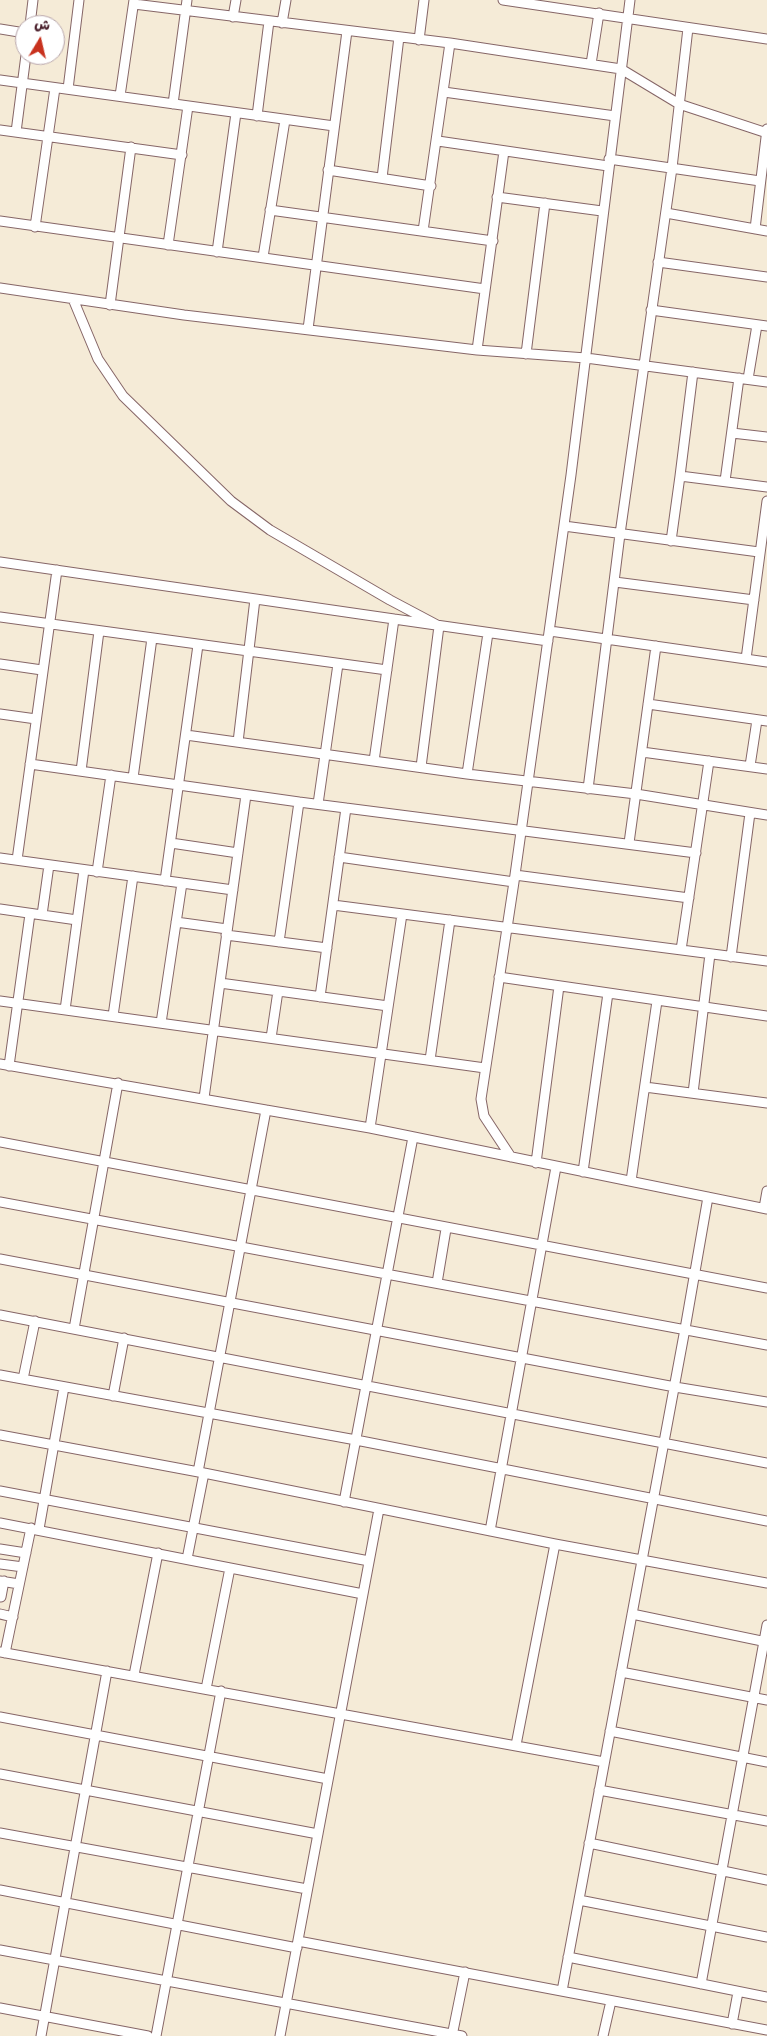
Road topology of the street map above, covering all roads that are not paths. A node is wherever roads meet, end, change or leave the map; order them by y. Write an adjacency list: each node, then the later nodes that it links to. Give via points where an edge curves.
1 (33, 0): 14 (street)
2 (79, 0): 33 (street)
3 (187, 0): 12 (street)
4 (236, 0): 15 (street)
5 (286, 0): 18 (street)
6 (424, 0): 25 (street)
7 (503, 0): 9 (street)
8 (630, 0): 16 (street)
9 (524, 1): 11 (street)
10 (134, 2): 12 (street); 35 (street)
11 (571, 5): 13 (street)
12 (186, 11): 15 (street); 36 (street)
13 (598, 13): 16 (street); 27 (street)
14 (31, 15)
15 (233, 16): 17 (street)
16 (628, 18): 19 (street); 29 (street)
17 (269, 21): 18 (street); 40 (street)
18 (282, 23): 22 (street)
19 (688, 28): 24 (street); 37 (street)
20 (0, 29): 21 (street)
21 (15, 31)
22 (347, 31): 23 (street); 43 (street)
23 (399, 37): 25 (street); 56 (street)
24 (767, 39)
25 (419, 40): 26 (street)
26 (450, 43): 27 (street); 34 (street)
27 (591, 64): 29 (street)
28 (25, 65): 31 (street)
29 (621, 69): 37 (street); 41 (street)
30 (0, 80): 31 (street)
31 (22, 83): 32 (street); 46 (street)
32 (55, 88): 33 (street); 48 (street)
33 (68, 89): 35 (street)
34 (444, 92): 41 (street); 49 (street)
35 (120, 96): 36 (street)
36 (173, 104): 38 (street)
37 (679, 104): 47 (street); 54 (street)
38 (188, 106): 39 (street); 52 (street)
39 (236, 113): 40 (street); 73 (street)
40 (257, 116): 42 (street)
41 (615, 116): 53 (street)
42 (285, 120): 43 (street); 61 (street)
43 (334, 126): 55 (street)
44 (767, 128): 47 (street)
45 (0, 130): 46 (street)
46 (16, 132): 48 (street)
47 (767, 133): 57 (street)
48 (48, 136): 50 (street); 66 (street)
49 (438, 141): 51 (street); 58 (street)
50 (131, 147): 52 (street); 70 (street)
51 (504, 151): 53 (street); 59 (street)
52 (182, 155): 72 (street)
53 (609, 163): 54 (street); 62 (street)
54 (672, 168): 57 (street); 63 (street)
55 (328, 170): 56 (street); 64 (street)
56 (382, 178): 58 (street)
57 (760, 181): 67 (street)
58 (431, 186): 68 (street)
59 (496, 197): 60 (street); 71 (street)
60 (545, 203): 62 (street); 87 (street)
61 (270, 210): 64 (street); 74 (street)
62 (602, 211): 88 (street)
63 (666, 213): 67 (street); 75 (street)
64 (324, 218): 68 (street); 76 (street)
65 (0, 221): 66 (street)
66 (36, 227): 70 (street)
67 (755, 229): 69 (street)
68 (423, 231): 71 (street)
69 (767, 231)
70 (118, 239): 72 (street); 81 (street)
71 (493, 241): 79 (street)
72 (168, 245): 73 (street)
73 (217, 252): 74 (street)
74 (263, 257): 76 (street)
75 (658, 262): 77 (street); 82 (street)
76 (317, 265): 79 (street); 85 (street)
77 (767, 277)
78 (0, 288): 80 (street)
79 (485, 289): 86 (street)
80 (73, 299): 81 (street); 111 (street, via 98,359 123,396 231,501 270,530)
81 (110, 306): 85 (street)
82 (651, 310): 83 (street); 89 (street)
83 (757, 325): 84 (street); 91 (street)
84 (767, 326)
85 (308, 329): 86 (street)
86 (477, 350): 87 (street)
87 (526, 354): 88 (street)
88 (586, 358): 89 (street); 99 (street)
89 (644, 366): 90 (street); 100 (street)
90 (693, 372): 91 (street); 95 (street)
91 (744, 379): 92 (street); 93 (street)
92 (767, 382)
93 (732, 432): 94 (street); 96 (street)
94 (767, 437)
95 (680, 476): 96 (street); 101 (street)
96 (725, 481): 97 (street)
97 (767, 487)
98 (767, 501): 102 (street)
99 (564, 526): 100 (street); 114 (street)
100 (620, 534): 101 (street); 105 (street)
101 (671, 540): 102 (street)
102 (759, 552): 107 (street)
103 (0, 562): 104 (street)
104 (57, 570): 106 (street); 110 (street)
105 (615, 582): 107 (street); 116 (street)
106 (254, 599): 109 (street); 119 (street)
107 (754, 600): 120 (street)
108 (0, 617): 110 (street)
109 (394, 619): 111 (street); 125 (street)
110 (49, 624): 112 (street); 124 (street)
111 (439, 626): 113 (street); 139 (street)
112 (99, 631): 115 (street); 141 (street)
113 (488, 633): 114 (street); 142 (street)
114 (549, 636): 116 (street); 145 (street)
115 (152, 638): 117 (street); 144 (street)
116 (607, 639): 118 (street); 147 (street)
117 (198, 645): 119 (street); 131 (street)
118 (656, 646): 120 (street); 126 (street)
119 (248, 652): 123 (street); 132 (street)
120 (746, 659): 121 (street)
121 (767, 662)
122 (0, 664): 124 (street)
123 (338, 664): 125 (street); 134 (street)
124 (42, 670): 128 (street)
125 (387, 670): 135 (street)
126 (648, 704): 129 (street); 133 (street)
127 (0, 714): 128 (street)
128 (36, 719): 137 (street)
129 (757, 720): 130 (street); 138 (street)
130 (767, 721)
131 (186, 735): 132 (street); 146 (street)
132 (238, 742): 134 (street)
133 (642, 752): 136 (street); 148 (street)
134 (324, 754): 135 (street); 152 (street)
135 (374, 761): 139 (street)
136 (709, 761): 138 (street); 151 (street)
137 (30, 764): 141 (street); 163 (street)
138 (750, 766): 140 (street)
139 (421, 767): 142 (street)
140 (767, 769)
141 (81, 771): 143 (street)
142 (467, 774): 145 (street)
143 (111, 775): 144 (street); 166 (street)
144 (132, 778): 146 (street)
145 (528, 779): 147 (street); 156 (street)
146 (179, 786): 149 (street); 157 (street)
147 (588, 789): 148 (street)
148 (636, 794): 151 (street); 158 (street)
149 (246, 795): 150 (street); 159 (street)
150 (299, 802): 152 (street); 183 (street)
151 (704, 803): 154 (street); 160 (street)
152 (318, 804): 153 (street)
153 (346, 808): 156 (street); 161 (street)
154 (750, 813): 155 (street); 187 (street)
155 (767, 815)
156 (521, 829): 158 (street); 168 (street)
157 (171, 843): 159 (street); 169 (street)
158 (629, 844): 160 (street)
159 (238, 852): 171 (street)
160 (696, 852): 172 (street)
161 (339, 857): 168 (street); 173 (street)
162 (0, 858): 163 (street)
163 (17, 860): 164 (street)
164 (49, 865): 165 (street); 177 (street)
165 (84, 870): 166 (street); 178 (street)
166 (97, 872): 167 (street)
167 (133, 876): 169 (street); 201 (street)
168 (515, 879): 172 (street); 181 (street)
169 (165, 881): 170 (street)
170 (182, 883): 171 (street); 180 (street)
171 (233, 890): 182 (street)
172 (689, 898): 185 (street)
173 (333, 905): 176 (street); 184 (street)
174 (0, 910): 175 (street)
175 (30, 914): 177 (street); 197 (street)
176 (402, 914): 179 (street); 198 (street)
177 (42, 915): 178 (street)
178 (78, 920): 200 (street)
179 (450, 920): 181 (street); 207 (street)
180 (176, 922): 182 (street); 203 (street)
181 (507, 928): 185 (street); 189 (street)
182 (227, 932): 183 (street); 190 (street)
183 (279, 942): 184 (street)
184 (327, 948): 194 (street)
185 (681, 950): 186 (street)
186 (710, 954): 187 (street); 199 (street)
187 (731, 957): 188 (street)
188 (767, 962)
189 (500, 977): 191 (street); 209 (street)
190 (220, 983): 192 (street); 204 (street)
191 (559, 986): 193 (street); 221 (street)
192 (278, 992): 194 (street); 205 (street)
193 (608, 993): 196 (street); 223 (street)
194 (320, 997): 198 (street)
195 (0, 1000): 197 (street)
196 (657, 1000): 199 (street); 211 (street)
197 (17, 1003): 200 (street); 208 (street)
198 (388, 1006): 206 (street)
199 (703, 1007): 202 (street); 212 (street)
200 (65, 1010): 201 (street)
201 (113, 1016): 203 (street)
202 (767, 1016)
203 (161, 1023): 204 (street)
204 (213, 1030): 205 (street); 213 (street)
205 (271, 1038): 206 (street)
206 (381, 1053): 207 (street); 216 (street)
207 (430, 1060): 209 (street)
208 (4, 1065): 210 (street)
209 (485, 1068): 219 (street, via 481,1107)
210 (118, 1083): 213 (street); 220 (street)
211 (645, 1086): 212 (street); 224 (street)
212 (693, 1093): 214 (street)
213 (204, 1098): 215 (street)
214 (767, 1103)
215 (266, 1110): 216 (street); 225 (street)
216 (370, 1128): 217 (street)
217 (413, 1137): 219 (street); 231 (street)
218 (0, 1142): 220 (street)
219 (510, 1157): 221 (street)
220 (104, 1161): 225 (street); 230 (street)
221 (536, 1163): 222 (street)
222 (556, 1166): 223 (street); 234 (street)
223 (584, 1172): 224 (street)
224 (631, 1182): 227 (street)
225 (252, 1190): 231 (street); 233 (street)
226 (767, 1191): 229 (street)
227 (708, 1197): 229 (street); 238 (street)
228 (0, 1202): 230 (street)
229 (766, 1208)
230 (94, 1219): 233 (street); 236 (street)
231 (397, 1219): 232 (street); 237 (street)
232 (446, 1229): 234 (street); 239 (street)
233 (241, 1246): 237 (street); 242 (street)
234 (542, 1246): 238 (street); 241 (street)
235 (0, 1259): 236 (street)
236 (85, 1274): 242 (street); 245 (street)
237 (388, 1274): 239 (street); 247 (street)
238 (695, 1274): 240 (street); 246 (street)
239 (437, 1283): 241 (street)
240 (767, 1288)
241 (532, 1301): 246 (street); 251 (street)
242 (230, 1302): 247 (street); 250 (street)
243 (0, 1315): 244 (street)
244 (35, 1321): 245 (street); 253 (street)
245 (74, 1329): 248 (street)
246 (686, 1329): 249 (street); 256 (street)
247 (377, 1330): 251 (street); 255 (street)
248 (124, 1338): 250 (street); 257 (street)
249 (767, 1345)
250 (220, 1359): 255 (street); 259 (street)
251 (522, 1359): 256 (street); 260 (street)
252 (0, 1375): 253 (street)
253 (23, 1379): 254 (street)
254 (64, 1387): 257 (street); 264 (street)
255 (366, 1387): 260 (street); 262 (street)
256 (675, 1388): 258 (street); 263 (street)
257 (113, 1396): 259 (street)
258 (767, 1402)
259 (209, 1413): 262 (street); 267 (street)
260 (511, 1414): 263 (street); 266 (street)
261 (0, 1435): 264 (street)
262 (356, 1440): 266 (street); 271 (street)
263 (664, 1443): 265 (street); 269 (street)
264 (53, 1446): 267 (street); 270 (street)
265 (767, 1463)
266 (500, 1468): 269 (street); 277 (street)
267 (201, 1473): 271 (street); 275 (street)
268 (0, 1491): 270 (street)
269 (652, 1498): 273 (street); 283 (street)
270 (43, 1499): 275 (street); 276 (street)
271 (344, 1502): 272 (street)
272 (379, 1510): 277 (street); 284 (street)
273 (767, 1521)
274 (0, 1523): 276 (street)
275 (193, 1527): 282 (street); 284 (street)
276 (35, 1529): 280 (street); 281 (street)
277 (490, 1532): 278 (street)
278 (555, 1544): 283 (street); 312 (street)
279 (0, 1548): 280 (street)
280 (26, 1553): 286 (street)
281 (158, 1553): 282 (street); 303 (street)
282 (187, 1559): 287 (street)
283 (642, 1560): 289 (street); 295 (street)
284 (369, 1562): 291 (street)
285 (0, 1564): 286 (street)
286 (23, 1567): 290 (street)
287 (230, 1568): 291 (street); 304 (street)
288 (2, 1581): 290 (street); 292 (street)
289 (767, 1583)
290 (19, 1584): 293 (street)
291 (363, 1594): 308 (street)
292 (0, 1597): 293 (street)
293 (16, 1600): 296 (street)
294 (0, 1614): 296 (street)
295 (632, 1614): 299 (street); 302 (street)
296 (12, 1617): 298 (street)
297 (767, 1625): 299 (street)
298 (5, 1630): 300 (street)
299 (766, 1642): 306 (street)
300 (3, 1652): 301 (street)
301 (107, 1671): 303 (street); 311 (street)
302 (622, 1672): 306 (street); 310 (street)
303 (134, 1675): 304 (street)
304 (206, 1689): 305 (street)
305 (221, 1691): 308 (street); 313 (street)
306 (753, 1698): 307 (street); 314 (street)
307 (767, 1700)
308 (341, 1713): 312 (street); 318 (street)
309 (0, 1717): 311 (street)
310 (610, 1731): 314 (street); 315 (street)
311 (96, 1737): 313 (street); 320 (street)
312 (516, 1745): 315 (street)
313 (209, 1756): 318 (street); 321 (street)
314 (743, 1758): 316 (street); 322 (street)
315 (604, 1762): 319 (street)
316 (767, 1762)
317 (0, 1774): 320 (street)
318 (328, 1778): 325 (street)
319 (599, 1790): 322 (street); 326 (street)
320 (86, 1791): 321 (street); 327 (street)
321 (198, 1811): 325 (street); 328 (street)
322 (732, 1814): 323 (street); 329 (street)
323 (767, 1821)
324 (0, 1833): 327 (street)
325 (318, 1834): 331 (street)
326 (589, 1843): 329 (street); 333 (street)
327 (76, 1848): 328 (street); 334 (street)
328 (188, 1868): 331 (street); 335 (street)
329 (722, 1871): 330 (street); 336 (street)
330 (767, 1880)
331 (308, 1889): 338 (street)
332 (0, 1890): 334 (street)
333 (579, 1900): 336 (street); 340 (street)
334 (66, 1903): 335 (street); 341 (street)
335 (178, 1925): 338 (street); 343 (street)
336 (713, 1927): 337 (street); 344 (street)
337 (767, 1937)
338 (297, 1944): 342 (street); 349 (street)
339 (0, 1950): 341 (street)
340 (568, 1957): 344 (street); 345 (street)
341 (55, 1960): 343 (street); 351 (street)
342 (465, 1972): 345 (street); 355 (street)
343 (167, 1982): 349 (street); 358 (street)
344 (700, 1984): 346 (street)
345 (562, 1991): 348 (street)
346 (738, 1992): 347 (street); 352 (street)
347 (767, 1997)
348 (611, 2000): 352 (street); 361 (street)
349 (286, 2003): 355 (street); 359 (street)
350 (0, 2008): 351 (street)
351 (45, 2016): 356 (street); 357 (street)
352 (732, 2024): 354 (street)
353 (767, 2030): 354 (street)
354 (756, 2032)
355 (452, 2035): 360 (street)
356 (41, 2036)
357 (148, 2036)
358 (156, 2036)
359 (280, 2036)
360 (462, 2036)
361 (604, 2036)

